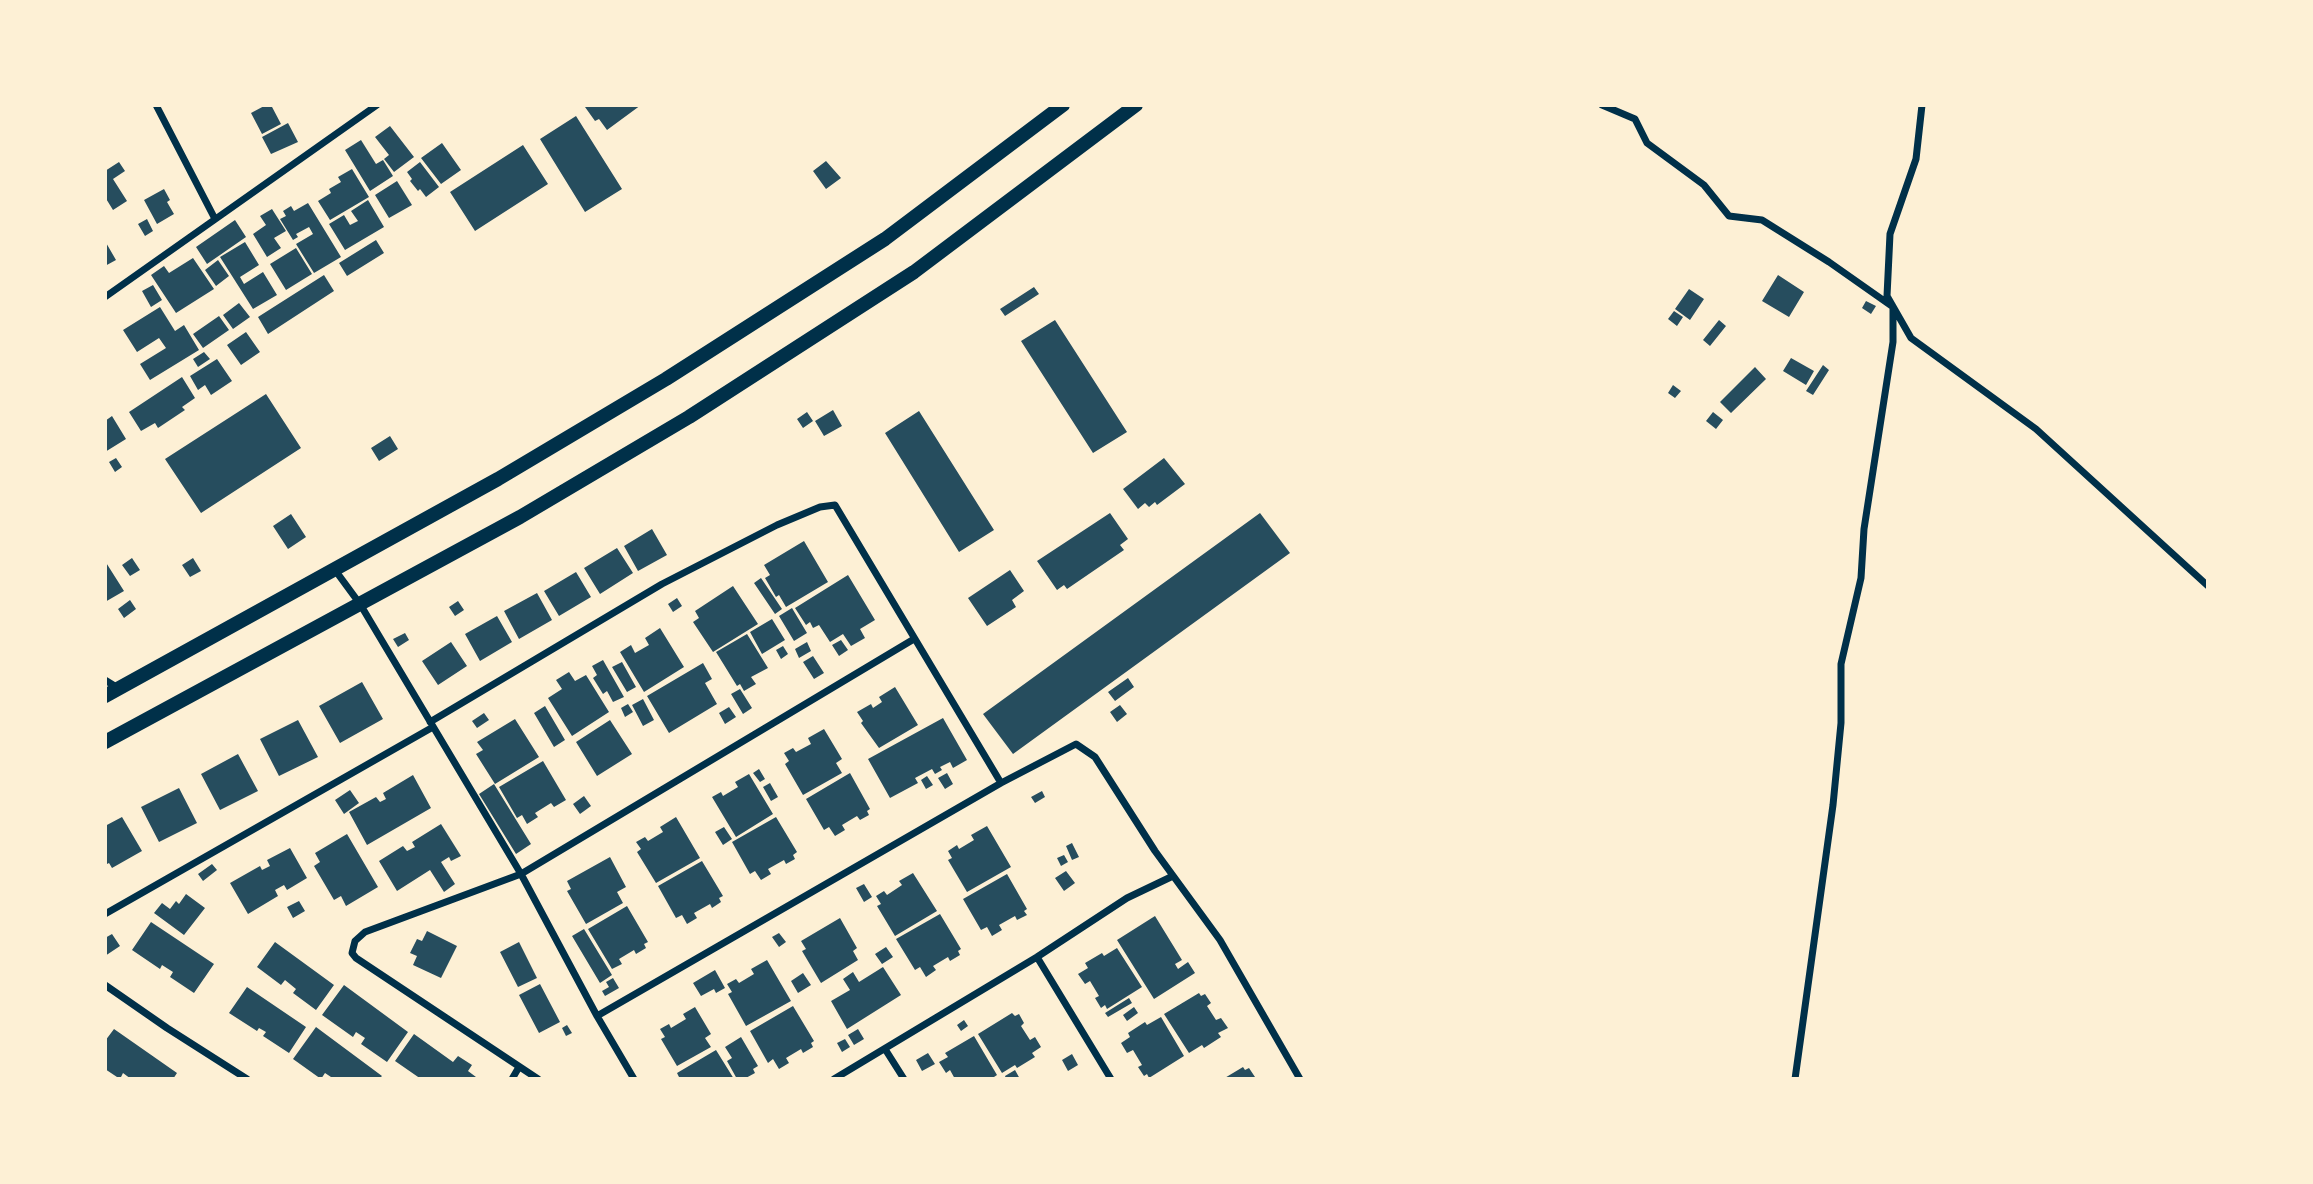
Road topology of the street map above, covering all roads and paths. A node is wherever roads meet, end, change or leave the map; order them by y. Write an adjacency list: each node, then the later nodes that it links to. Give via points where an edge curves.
1 (156, 105): 7 (street)
2 (377, 105): 7 (street)
3 (1063, 105): 10 (highway, via 885,239 715,348 498,479)
4 (1136, 105): 12 (highway, via 856,311 520,517)
5 (1602, 105): 9 (street, via 1634,119 1647,143 1704,185 1729,216 1762,220)
6 (1922, 105): 9 (street, via 1916,159 1890,234 1887,296)
7 (215, 219): 8 (street)
8 (105, 297)
9 (1893, 308): 11 (street, via 1911,338 2036,429); 34 (street, via 1893,342 1864,529 1861,578 1841,664 1833,804)
10 (334, 568): 12 (street); 14 (highway)
11 (2208, 586)
12 (360, 604): 15 (street); 16 (highway)
13 (914, 639): 15 (street, via 838,509 827,505 662,583); 17 (street); 18 (street)
14 (109, 688)
15 (432, 724): 18 (street); 20 (street)
16 (105, 742)
17 (1001, 783): 19 (street, via 1076,744 1086,749); 23 (street)
18 (521, 874): 23 (street); 25 (street, via 365,932 352,947 356,958)
19 (1173, 876): 21 (street, via 1127,898); 33 (street, via 1220,940)
20 (105, 914)
21 (1037, 957): 24 (street); 32 (street)
22 (105, 985): 26 (street)
23 (597, 1016): 29 (street)
24 (885, 1049): 30 (street); 31 (street)
25 (519, 1067): 27 (street); 28 (street)
26 (247, 1079)
27 (512, 1079)
28 (538, 1079)
29 (634, 1079)
30 (834, 1079)
31 (904, 1079)
32 (1111, 1079)
33 (1300, 1079)
34 (1795, 1079)

